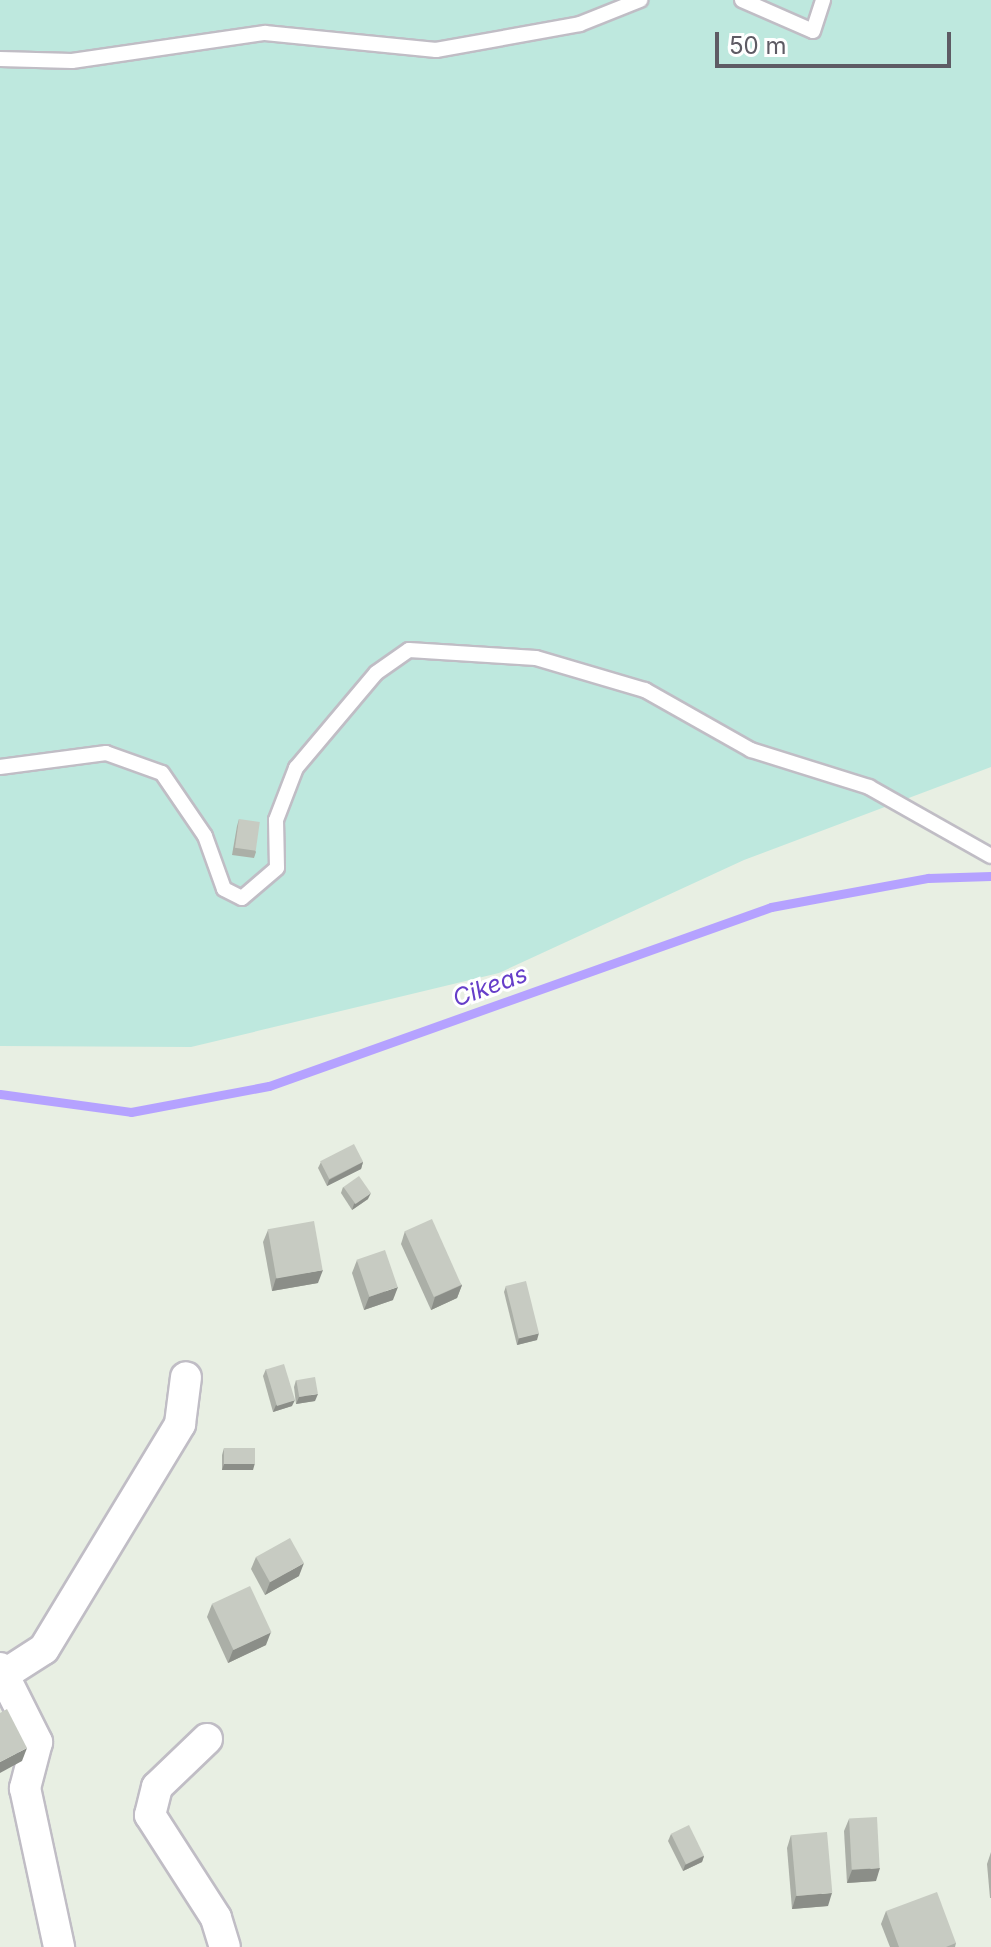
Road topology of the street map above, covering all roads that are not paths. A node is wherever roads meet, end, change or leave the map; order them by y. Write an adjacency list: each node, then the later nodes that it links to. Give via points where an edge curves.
1 (640, 0): 4 (lane, via 580,24 436,50 265,33 72,61)
2 (742, 0): 3 (lane, via 813,31)
3 (823, 0)
4 (0, 59)
5 (0, 767): 6 (lane, via 106,753 162,773 205,836 224,889 242,898 277,868 276,820 296,768 376,673 409,650 536,658 645,690 751,750 869,787)
6 (991, 856)
7 (186, 1377): 8 (street, via 180,1424 44,1649)
8 (3, 1671): 10 (street, via 37,1742)
9 (207, 1739): 12 (street, via 157,1787 150,1815 216,1918)
10 (13, 1789): 11 (street)
11 (59, 1947)
12 (225, 1947)

